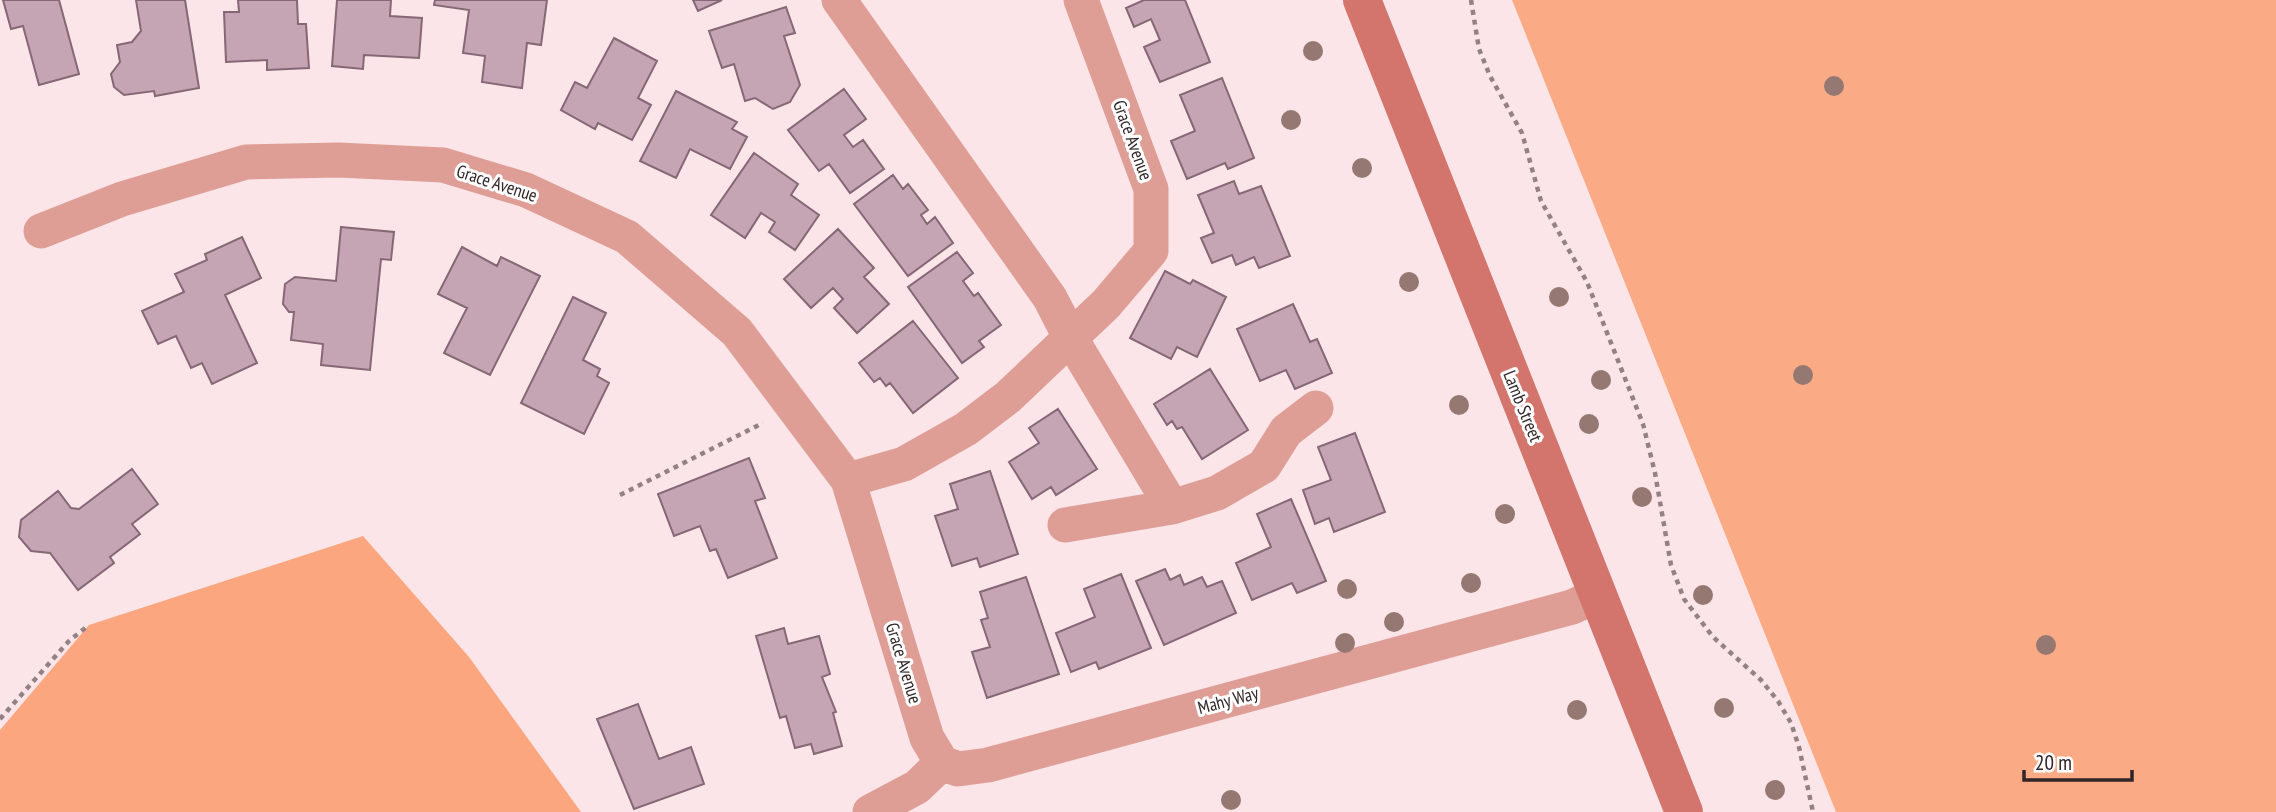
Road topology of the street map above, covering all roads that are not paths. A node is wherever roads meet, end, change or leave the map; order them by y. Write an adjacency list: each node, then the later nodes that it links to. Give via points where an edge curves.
1 (839, 0): 5 (street, via 1050,298)
2 (1081, 0): 5 (street, Grace Avenue, via 1151,189 1153,226 1151,251 1140,266)
3 (1362, 0): 10 (street, Lamb Street)
4 (41, 231): 7 (street, Grace Avenue, via 122,199 246,162 443,165 526,190 626,237 737,332)
5 (1069, 337): 7 (street, Grace Avenue, via 1008,397 966,429 904,464); 8 (street)
6 (1316, 408): 8 (street, via 1286,431 1264,466 1217,493)
7 (848, 480): 11 (street, Grace Avenue, via 927,738)
8 (1172, 507): 9 (street)
9 (1065, 525)
10 (1598, 595): 11 (street, Mahy Way, via 1572,607 988,765 958,769); 13 (street, Lamb Street)
11 (942, 763): 12 (street, via 917,787)
12 (870, 812)
13 (1684, 812)

